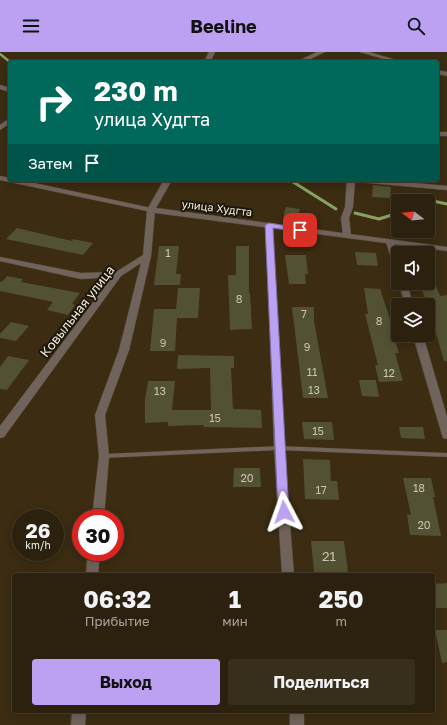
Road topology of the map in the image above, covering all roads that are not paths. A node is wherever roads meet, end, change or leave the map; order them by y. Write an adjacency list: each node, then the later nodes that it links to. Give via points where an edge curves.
1 (322, 52): 3 (street)
2 (363, 52): 4 (street)
3 (304, 60)
4 (393, 60)
5 (8, 122): 6 (street)
6 (0, 128)
7 (19, 182): 12 (street, улица Худгта)
8 (167, 182): 12 (street)
9 (351, 182): 14 (street, via 349,207 345,218)
10 (380, 182): 11 (street)
11 (447, 188)
12 (151, 210): 13 (street, улица Худгта); 18 (street)
13 (269, 225): 14 (street, улица Худгта); 24 (street)
14 (346, 236): 15 (street, улица Худгта)
15 (390, 242): 16 (street); 17 (street, улица Худгта)
16 (391, 246)
17 (447, 249)
18 (147, 256): 20 (street, Ковыльная улица); 26 (street, via 124,350 100,415)
19 (0, 259): 20 (street, via 81,276)
20 (118, 274): 22 (street, Ковыльная улица)
21 (420, 342): 23 (street)
22 (0, 434)
23 (447, 435)
24 (279, 448): 25 (lane); 26 (lane); 30 (street)
25 (447, 455)
26 (104, 456): 27 (street)
27 (99, 509)
28 (93, 561): 29 (street)
29 (92, 573)
30 (288, 573)
31 (79, 713): 33 (street)
32 (296, 713): 34 (street)
33 (78, 725)
34 (297, 725)

